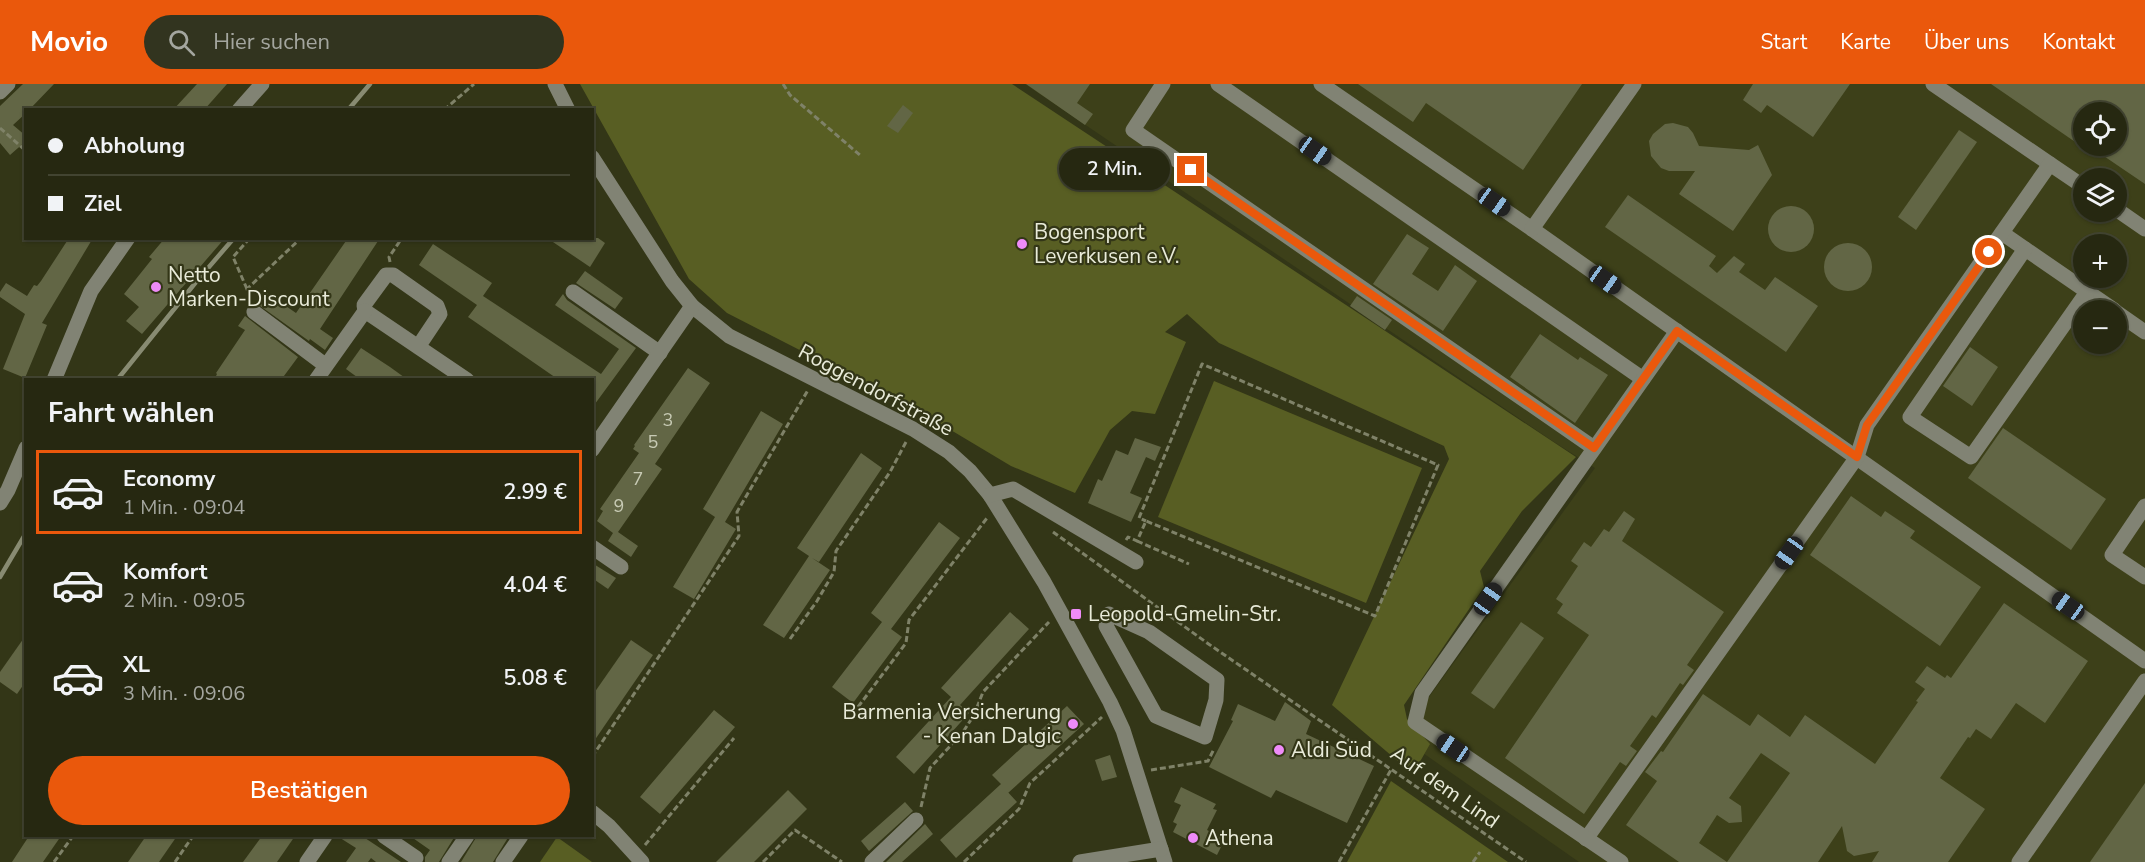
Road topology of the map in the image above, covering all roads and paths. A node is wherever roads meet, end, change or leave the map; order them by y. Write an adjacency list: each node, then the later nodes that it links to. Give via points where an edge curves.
1 (8, 84): 11 (street)
2 (262, 84): 12 (street)
3 (474, 84): 13 (path)
4 (555, 84): 14 (street)
5 (783, 84): 17 (path, via 790,95)
6 (1163, 84): 51 (street, via 1133,130)
7 (1218, 84): 47 (street)
8 (1321, 84): 22 (street)
9 (1634, 84): 22 (street)
10 (1933, 84): 19 (street)
11 (0, 92)
12 (244, 108)
13 (446, 108)
14 (567, 108)
15 (0, 128): 16 (path)
16 (24, 149)
17 (861, 156)
18 (594, 160): 35 (street, Roggendorfstraße)
19 (2050, 164): 20 (street); 24 (street)
20 (2073, 180)
21 (2127, 217): 23 (street)
22 (1532, 229): 39 (street)
23 (2145, 229)
24 (2002, 233): 29 (street); 53 (street, via 1867,425)
25 (127, 240): 44 (street, via 91,291)
26 (248, 240): 31 (path, via 233,257)
27 (300, 240): 31 (path)
28 (401, 240): 30 (path, via 389,257)
29 (2025, 249): 33 (street); 33 (street, via 1910,417 1971,457)
30 (393, 275): 36 (street, via 386,275 364,305); 41 (street, via 437,306 440,314)
31 (247, 289): 37 (path)
32 (573, 292): 42 (street)
33 (2087, 292): 34 (street)
34 (2099, 300)
35 (692, 306): 42 (street); 48 (street, Roggendorfstraße, via 729,336)
36 (365, 311): 41 (street); 43 (street)
37 (254, 312): 43 (street)
38 (2127, 319): 40 (street)
39 (1677, 331): 47 (street); 53 (street)
40 (2145, 332)
41 (418, 347): 46 (street)
42 (660, 353): 50 (street)
43 (326, 365): 45 (street)
44 (55, 378)
45 (317, 378)
46 (464, 378)
47 (1643, 379): 51 (street)
48 (813, 380): 49 (street, Roggendorfstraße); 74 (path, via 737,512 739,537)
49 (913, 429): 54 (street, Roggendorfstraße, via 950,452); 67 (path, via 890,472 837,551 834,572)
50 (594, 447)
51 (1594, 448): 85 (street, via 1422,693 1415,722)
52 (24, 453): 55 (street)
53 (1857, 457): 68 (street); 85 (street)
54 (994, 500): 61 (street, via 1013,489); 66 (street, Roggendorfstraße); 70 (path, via 909,620 906,643)
55 (0, 502)
56 (2145, 506): 65 (street, via 2112,555)
57 (1146, 521): 57 (path, via 1375,616 1438,465 1202,364 1139,518); 59 (path)
58 (1051, 531): 75 (path, Auf dem Lind)
59 (1137, 541): 61 (path, via 1128,537); 63 (path)
60 (594, 548): 64 (street)
61 (1120, 553): 62 (street)
62 (1136, 562)
63 (1189, 564)
64 (621, 567)
65 (2145, 577)
66 (1060, 614): 71 (street, Roggendorfstraße); 78 (path, via 983,692 963,732 930,768)
67 (790, 639)
68 (2145, 661)
69 (2145, 681): 104 (street)
70 (858, 707)
71 (1112, 708): 76 (street, Roggendorfstraße); 98 (path, via 1030,783 1019,809)
72 (1205, 737): 72 (street, via 1156,716 1106,626 1109,614 1149,632 1217,680 1216,700); 76 (path, via 1214,748 1208,761)
73 (734, 738): 89 (path)
74 (594, 754)
75 (1392, 768): 100 (path); 102 (path, Auf dem Lind)
76 (1137, 773): 87 (street, Roggendorfstraße)
77 (594, 814): 89 (street)
78 (916, 820): 97 (street)
79 (72, 837): 90 (path)
80 (192, 837): 91 (path)
81 (324, 837): 92 (street)
82 (385, 837): 88 (street)
83 (466, 837): 93 (street)
84 (520, 837): 94 (street)
85 (1586, 839): 103 (street)
86 (1480, 852): 101 (path)
87 (1163, 856): 99 (street)
88 (416, 858)
89 (640, 858)
90 (54, 862)
91 (175, 862)
92 (307, 862)
93 (449, 862)
94 (503, 862)
95 (763, 862): 96 (path, via 795,830)
96 (842, 862)
97 (872, 862)
98 (964, 862)
99 (1080, 862)
100 (1339, 862)
101 (1473, 862)
102 (1526, 862)
103 (1621, 862)
104 (2019, 862)

